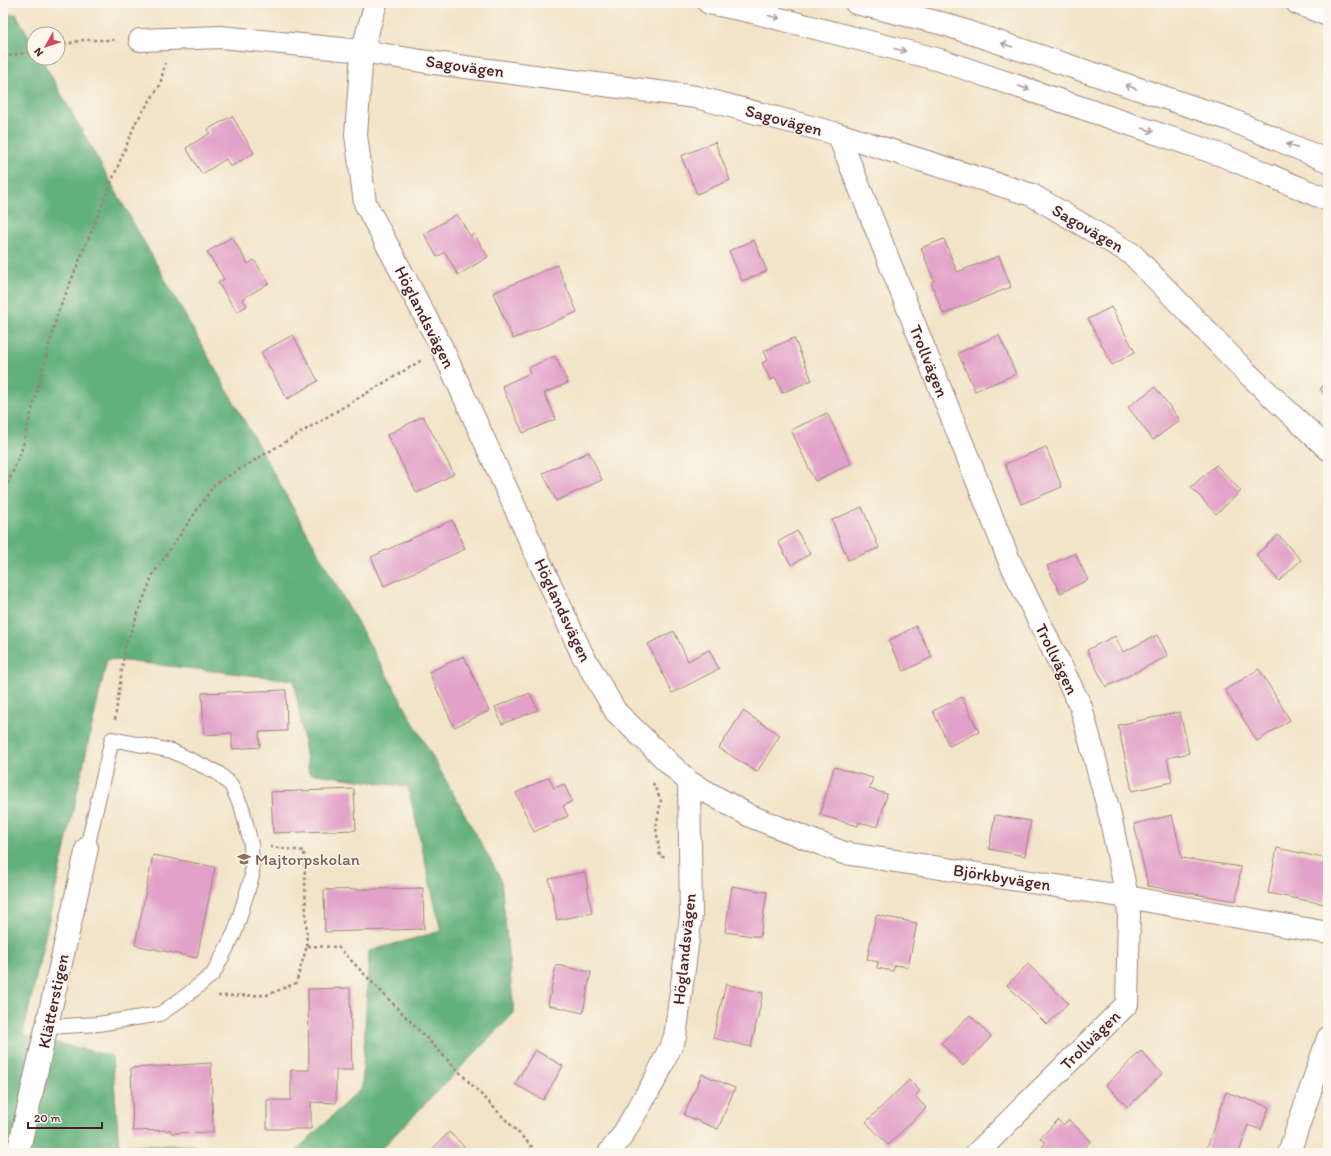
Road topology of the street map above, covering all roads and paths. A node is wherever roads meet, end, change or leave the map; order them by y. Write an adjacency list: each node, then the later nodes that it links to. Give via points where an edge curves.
1 (376, 3): 9 (main road, Höglandsvägen)
2 (709, 3): 14 (main road, one-way to 14, via 940,60 1224,156)
3 (856, 3): 13 (main road, one-way to 3, via 1228,119 944,24)
4 (1297, 3): 5 (main road)
5 (1328, 15)
6 (171, 39): 7 (main road, Sagovägen); 9 (main road, Sagovägen, via 221,37); 17 (path, via 160,85 136,122 57,315 21,452)
7 (140, 40): 8 (path, via 83,40)
8 (66, 44)
9 (362, 51): 12 (main road, Sagovägen, via 427,62 696,97); 15 (main road, Höglandsvägen, via 356,135 365,203)
10 (26, 53): 11 (path)
11 (3, 57)
12 (838, 134): 16 (main road, Sagovägen, via 1032,195 1132,254 1246,372); 22 (main road, Trollvägen, via 1009,560 1080,707 1109,811)
13 (1328, 161)
14 (1328, 200)
15 (442, 348): 18 (path, via 215,484 153,574 125,647); 19 (main road, Höglandsvägen, via 582,654 616,712)
16 (1328, 450)
17 (3, 495)
18 (112, 739): 20 (lane, via 172,751 218,773 231,785 242,808); 21 (lane)
19 (689, 782): 22 (main road, Björkbyvägen, via 750,816 844,853); 30 (main road, Höglandsvägen, via 691,916 675,1037 656,1078)
20 (251, 844): 24 (path, via 304,851); 25 (lane, via 252,876 234,932 213,974)
21 (87, 848): 26 (main road, Klätterstigen)
22 (1127, 897): 23 (main road, Björkbyvägen); 31 (main road, Trollvägen, via 1127,1004)
23 (1328, 933)
24 (307, 946): 25 (path, via 296,983 267,995); 29 (path, via 338,947)
25 (187, 995): 26 (lane, via 160,1014 98,1024)
26 (47, 1027): 28 (main road, Klätterstigen)
27 (1328, 1038): 32 (main road)
28 (18, 1153)
29 (538, 1153)
30 (609, 1153)
31 (977, 1153)
32 (1289, 1153)

